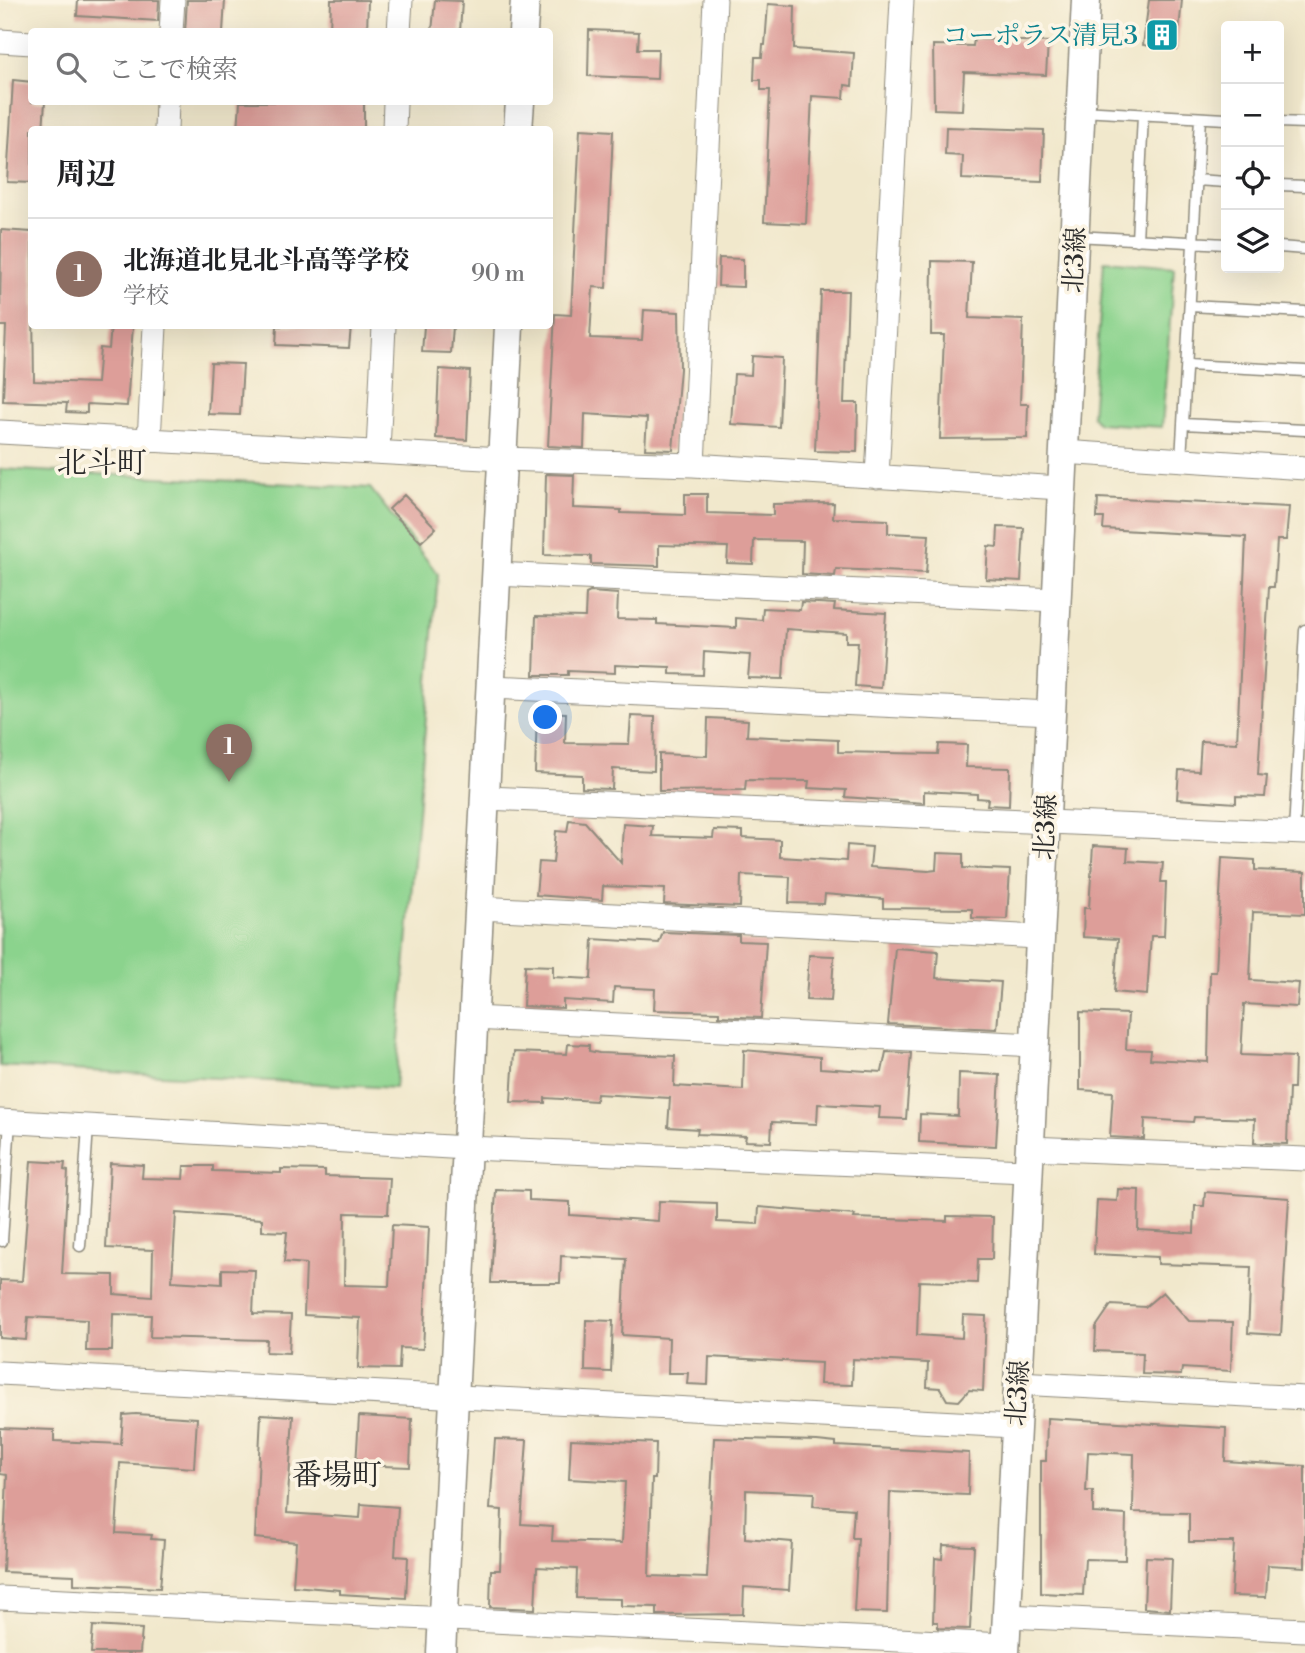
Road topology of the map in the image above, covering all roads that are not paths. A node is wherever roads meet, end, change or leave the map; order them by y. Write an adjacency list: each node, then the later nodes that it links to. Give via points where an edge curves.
1 (173, 0): 7 (street)
2 (401, 0): 8 (street)
3 (525, 0): 9 (street)
4 (715, 0): 49 (street)
5 (902, 0): 51 (street)
6 (1086, 0): 15 (street, 北3線)
7 (171, 28)
8 (399, 28)
9 (523, 28)
10 (0, 41): 11 (street)
11 (28, 43)
12 (167, 105): 21 (street)
13 (395, 105): 22 (street)
14 (520, 105): 23 (street)
15 (1081, 111): 16 (lane); 28 (street, 北3線)
16 (1143, 115): 17 (lane); 29 (lane)
17 (1200, 118): 18 (lane); 24 (lane)
18 (1221, 119)
19 (1284, 122): 20 (lane)
20 (1305, 123)
21 (166, 126)
22 (394, 126)
23 (519, 126)
24 (1196, 180): 25 (lane); 30 (lane)
25 (1221, 182)
26 (1284, 185): 27 (lane)
27 (1305, 186)
28 (1075, 236): 29 (lane); 46 (street, 北3線)
29 (1136, 240): 30 (lane)
30 (1193, 243): 31 (lane); 34 (lane)
31 (1221, 244)
32 (1284, 247): 33 (lane)
33 (1305, 248)
34 (1190, 306): 35 (lane); 39 (lane)
35 (1305, 312)
36 (155, 329): 44 (street)
37 (384, 329): 45 (street)
38 (509, 329): 47 (street)
39 (1186, 365): 40 (lane); 41 (lane)
40 (1305, 371)
41 (1183, 424): 42 (lane); 48 (lane)
42 (1305, 430)
43 (0, 432): 44 (street)
44 (149, 441): 45 (street)
45 (378, 452): 47 (street)
46 (1063, 452): 48 (street); 52 (street, 北3線)
47 (503, 458): 49 (street); 53 (street)
48 (1181, 460): 50 (street)
49 (693, 465): 51 (street)
50 (1305, 468)
51 (877, 477): 52 (street)
52 (1061, 488): 54 (street, 北3線)
53 (497, 574): 54 (street); 56 (street)
54 (1056, 600): 57 (street, 北3線)
55 (1305, 630): 60 (lane)
56 (492, 687): 57 (street); 58 (street)
57 (1051, 713): 59 (street, 北3線)
58 (486, 798): 59 (street); 61 (street)
59 (1045, 824): 60 (street); 62 (street, 北3線)
60 (1299, 833)
61 (479, 908): 62 (street); 63 (street)
62 (1039, 937): 64 (street, 北3線)
63 (473, 1018): 64 (street); 67 (street)
64 (1035, 1045): 68 (street, 北3線)
65 (5, 1121): 66 (street); 70 (lane)
66 (88, 1126): 67 (street); 71 (lane)
67 (467, 1148): 68 (street); 74 (street)
68 (1029, 1159): 69 (street); 73 (street, 北3線)
69 (1305, 1159)
70 (2, 1241)
71 (80, 1246)
72 (0, 1373): 74 (street)
73 (1018, 1383): 75 (street); 76 (street, 北3線)
74 (454, 1397): 76 (street); 79 (street)
75 (1305, 1398)
76 (1014, 1426): 78 (street, 北3線)
77 (0, 1598): 79 (street)
78 (1007, 1616): 80 (street); 81 (street, 北3線)
79 (442, 1620): 81 (street); 82 (street)
80 (1305, 1630)
81 (1005, 1649)
82 (440, 1653)

